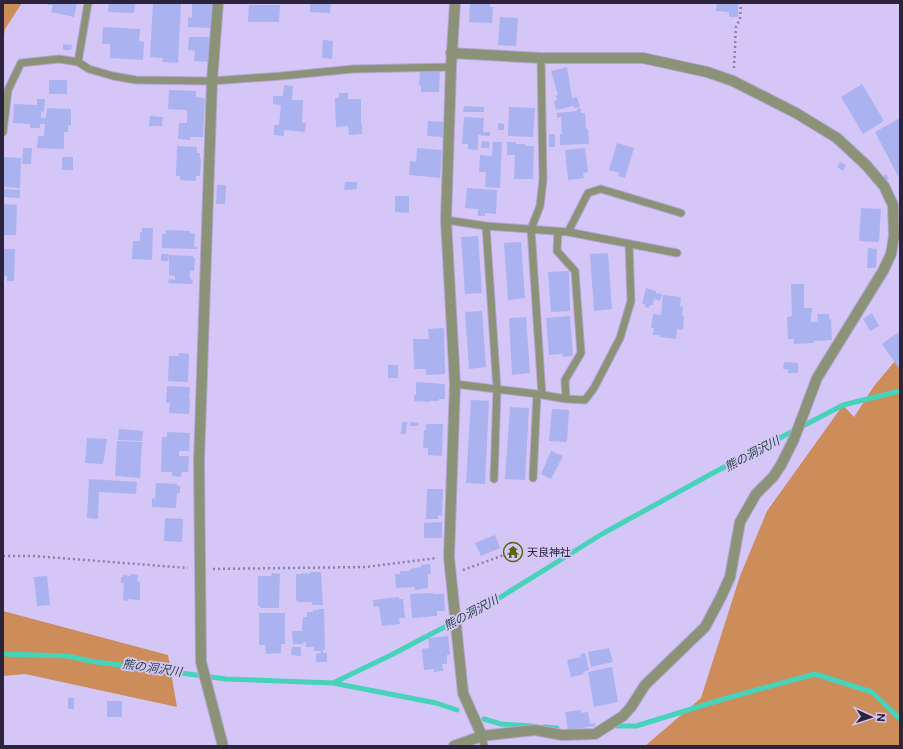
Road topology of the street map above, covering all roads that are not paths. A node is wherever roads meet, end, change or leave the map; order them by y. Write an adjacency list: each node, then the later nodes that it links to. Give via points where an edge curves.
1 (88, 3): 6 (lane)
2 (218, 3): 8 (street)
3 (455, 3): 4 (street)
4 (451, 53): 5 (street); 7 (street)
5 (541, 58): 13 (lane, via 543,180 540,206); 24 (street, via 643,58 707,72 733,81 796,113 837,138 866,165 884,186 893,205 894,236 891,254 883,271 817,378 794,439 773,478 756,494 740,522 730,577 704,627 645,685 623,716 595,734 562,735 535,730)
6 (78, 62): 8 (lane, via 89,69 136,80); 9 (lane, via 59,59 21,63 8,90)
7 (451, 67): 8 (lane, via 353,69); 11 (street)
8 (212, 81): 25 (street, via 199,461 200,569 202,662)
9 (3, 132)
10 (681, 214): 15 (lane, via 601,189 588,193)
11 (446, 220): 12 (lane); 18 (street)
12 (486, 226): 13 (lane); 19 (lane)
13 (531, 229): 14 (lane); 20 (lane)
14 (558, 231): 15 (lane); 21 (lane, via 557,251 575,271 581,354 565,380)
15 (568, 232): 16 (lane)
16 (629, 244): 17 (lane); 21 (lane, via 631,301 620,338 585,400)
17 (677, 253)
18 (455, 384): 19 (lane); 24 (street, via 449,557 463,693)
19 (498, 389): 20 (lane); 23 (lane)
20 (540, 394): 21 (lane); 22 (lane)
21 (566, 399)
22 (533, 478)
23 (494, 479)
24 (482, 736): 26 (street); 27 (lane)
25 (223, 746)
26 (454, 746)
27 (484, 746)

